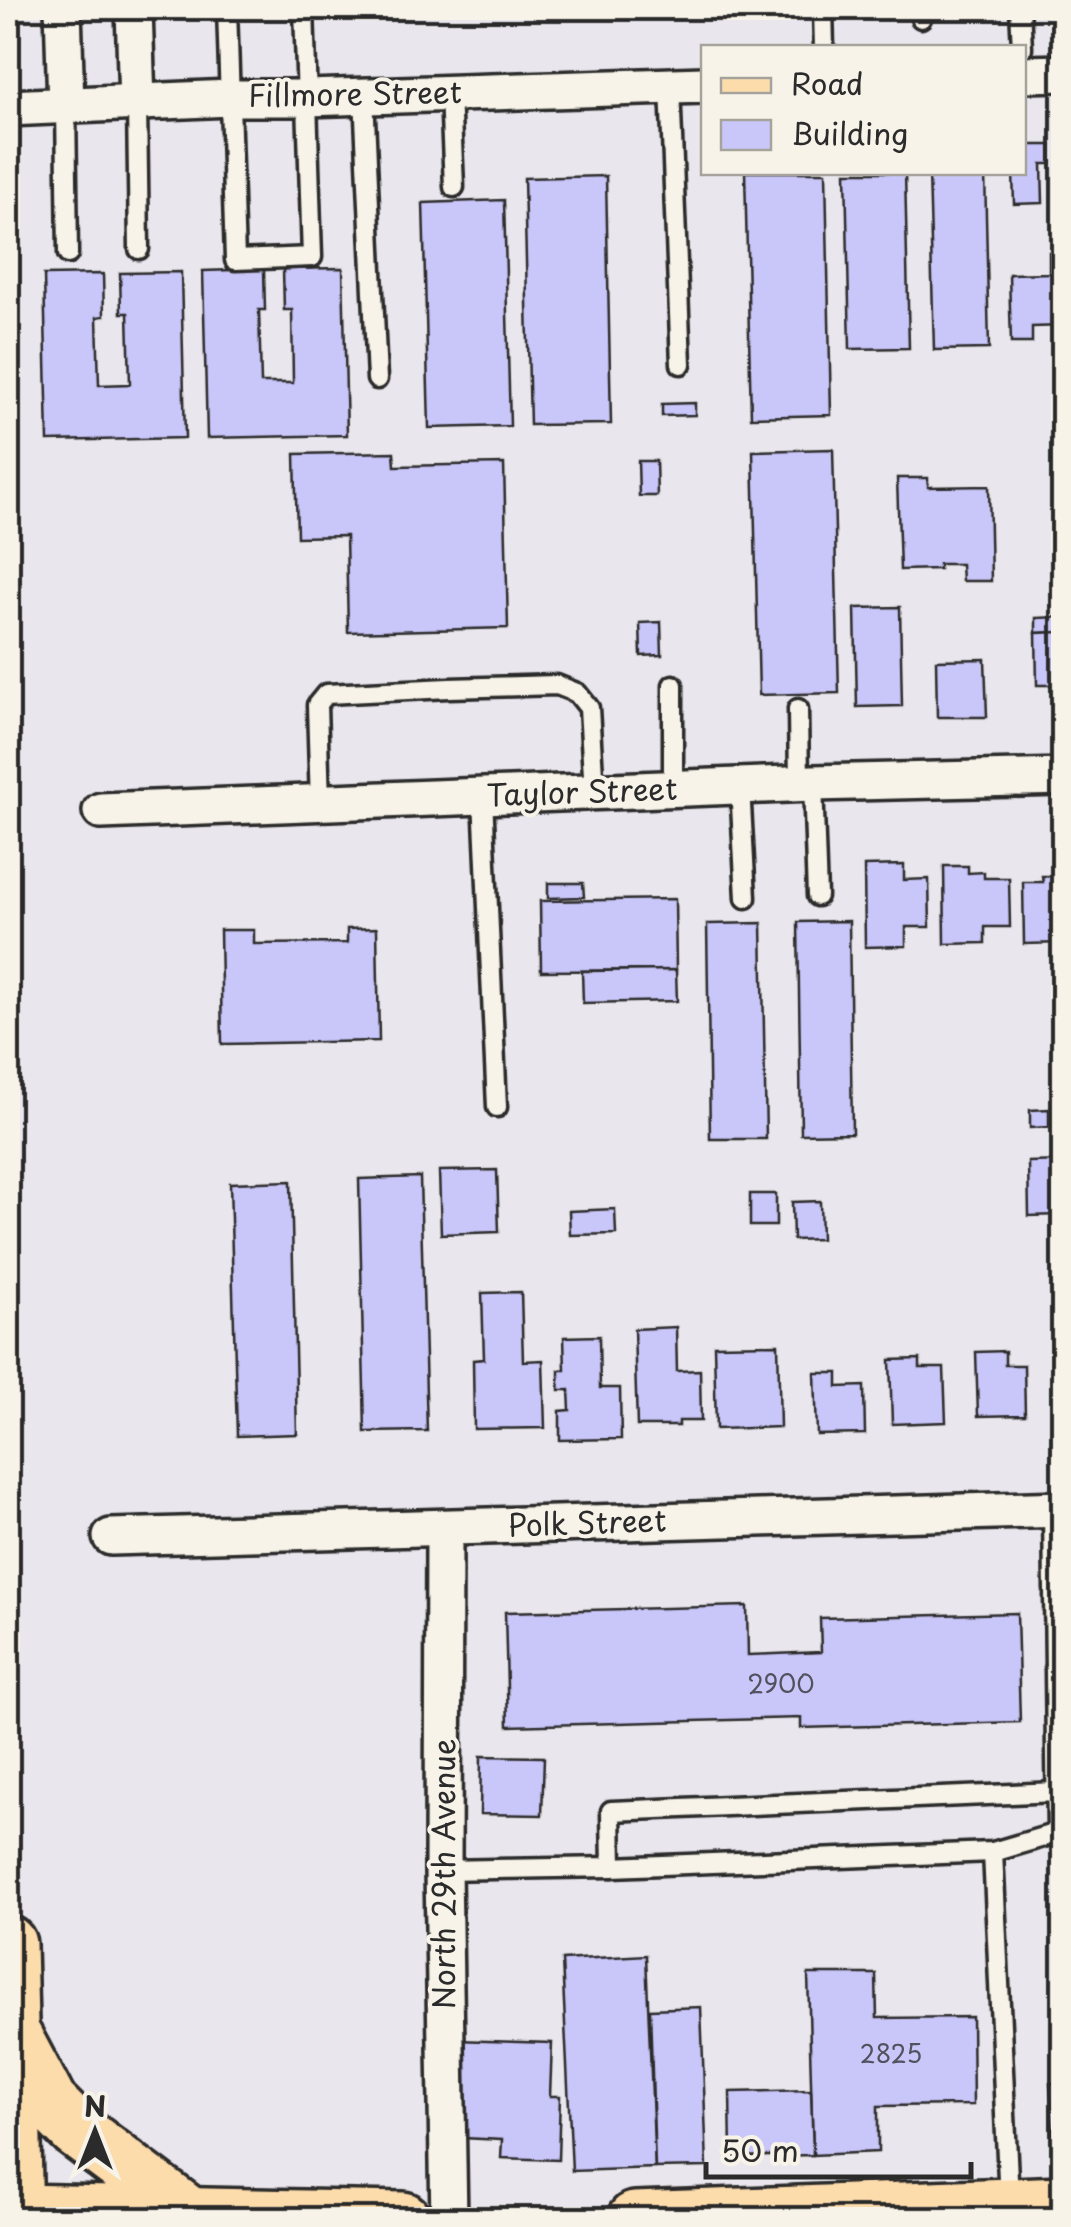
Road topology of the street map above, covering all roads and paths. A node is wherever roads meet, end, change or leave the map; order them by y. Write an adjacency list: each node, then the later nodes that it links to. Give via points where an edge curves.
1 (64, 8): 17 (street)
2 (134, 8): 16 (street)
3 (227, 8): 14 (lane)
4 (304, 8): 15 (lane)
5 (823, 8): 7 (lane)
6 (1020, 8): 8 (lane)
7 (824, 45)
8 (1022, 45)
9 (1064, 73): 10 (street)
10 (1026, 74)
11 (687, 85): 12 (street, Fillmore Street); 22 (lane)
12 (450, 94): 13 (street, Fillmore Street); 19 (lane)
13 (364, 96): 15 (street, Fillmore Street); 23 (lane)
14 (230, 98): 15 (street, Fillmore Street); 15 (lane, via 235,260 312,256); 16 (street, Fillmore Street)
15 (307, 98)
16 (137, 104): 17 (street, Fillmore Street); 20 (lane)
17 (66, 106): 18 (street, Fillmore Street); 21 (lane)
18 (8, 108)
19 (454, 187)
20 (139, 249)
21 (68, 254)
22 (681, 364)
23 (377, 378)
24 (673, 685): 29 (lane)
25 (798, 709): 27 (lane)
26 (1064, 777): 27 (street, Taylor Street)
27 (806, 784): 28 (street, Taylor Street); 34 (lane)
28 (740, 786): 29 (street, Taylor Street); 35 (lane)
29 (673, 789): 30 (street, Taylor Street)
30 (594, 792): 31 (street, Taylor Street); 32 (lane, via 589,708 577,694 557,685 449,688 326,694 317,704)
31 (483, 797): 32 (street, Taylor Street); 36 (lane)
32 (320, 803): 33 (street, Taylor Street)
33 (100, 811)
34 (818, 896)
35 (746, 898)
36 (497, 1108)
37 (1058, 1510): 38 (street, Polk Street); 40 (lane)
38 (444, 1528): 39 (street, Polk Street); 45 (street, North 29th Avenue)
39 (110, 1537)
40 (1059, 1572): 41 (lane)
41 (1056, 1792): 42 (lane); 44 (lane, via 611,1810)
42 (1060, 1833): 43 (lane)
43 (993, 1852): 44 (lane); 49 (lane)
44 (612, 1867): 45 (lane)
45 (444, 1870): 53 (street, North 29th Avenue)
46 (8, 1944): 47 (main road)
47 (10, 2030): 50 (main road, via 49,2102 76,2130); 51 (main road)
48 (1064, 2204): 49 (main road)
49 (1009, 2206): 54 (main road)
50 (189, 2215): 51 (main road); 52 (main road)
51 (15, 2216)
52 (403, 2220)
53 (449, 2220)
54 (635, 2220)

